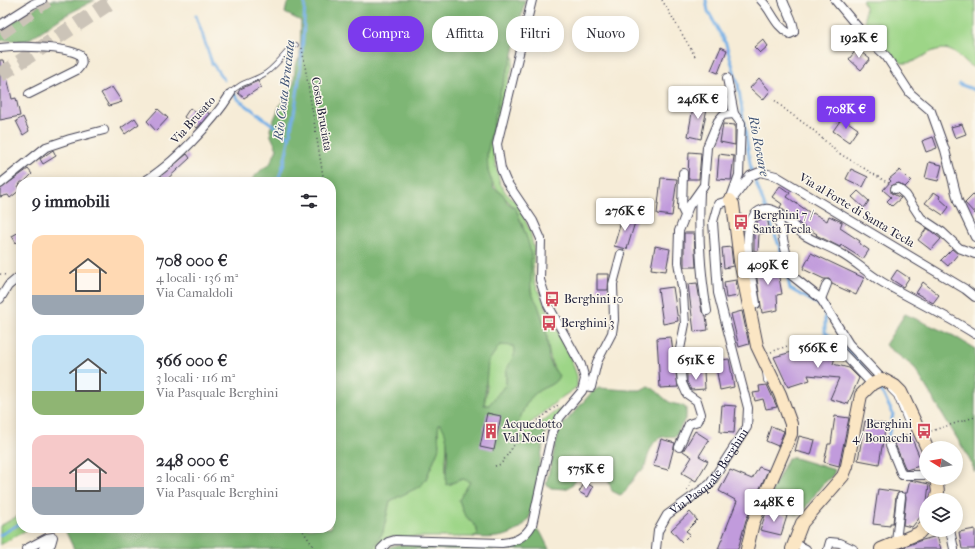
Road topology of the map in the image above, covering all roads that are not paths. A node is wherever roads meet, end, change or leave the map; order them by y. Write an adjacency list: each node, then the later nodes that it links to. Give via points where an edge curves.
1 (42, 0): 6 (street)
2 (532, 0): 37 (street, via 497,144 501,169 506,181 533,221 541,239 540,280 548,305 581,365)
3 (761, 0): 4 (street, via 780,28 790,34 794,32 795,26)
4 (783, 0)
5 (835, 0): 22 (street, via 886,56 910,93 931,111 945,150 958,201)
6 (0, 25)
7 (296, 46): 10 (lane, Via Brusato, via 292,46 267,73 236,86)
8 (0, 48): 11 (street, via 12,46 69,50 80,55 82,61 78,70)
9 (727, 78): 12 (street)
10 (231, 93): 15 (street, Via Brusato, via 220,111 170,162)
11 (29, 94)
12 (734, 114): 18 (street, via 723,114 718,121 707,147 704,185); 19 (street, via 741,123 740,168)
13 (104, 130): 16 (street, via 46,147)
14 (683, 173): 21 (street, via 682,209)
15 (150, 177)
16 (0, 184)
17 (895, 189): 24 (street, via 898,188 906,195 921,218 942,232 959,248)
18 (700, 192): 21 (street); 31 (street, via 698,223)
19 (730, 200): 27 (street, Via al Forte di Santa Tecla, via 750,176 760,172 776,176); 30 (street, via 733,204); 53 (street, Via Pasquale Berghini, via 718,204 713,229 718,293 748,408 747,427 710,484 667,516 658,531)
20 (777, 212): 29 (street, via 791,274); 30 (street, via 759,210 748,224 750,270 756,304); 32 (street, via 804,235 841,253 880,281)
21 (685, 215): 42 (street, via 678,238 685,324 679,354 682,383 687,394 698,401 701,414 698,420 689,424)
22 (975, 237)
23 (621, 254): 37 (street, via 614,284 612,333 597,362 591,387)
24 (975, 254)
25 (16, 279): 28 (street)
26 (827, 284): 29 (street)
27 (975, 297)
28 (0, 299)
29 (821, 299): 36 (street)
30 (748, 307): 34 (street, via 757,346)
31 (707, 311)
32 (975, 334)
33 (832, 342): 36 (street)
34 (763, 359): 35 (lane); 49 (street, via 780,394 791,424 791,434 753,523)
35 (766, 381)
36 (877, 382): 39 (street, via 895,386 901,392); 48 (street, via 861,395 843,476 802,523)
37 (584, 386): 52 (street, via 578,398 560,417 552,433 532,525 527,534 502,544 395,540 388,542)
38 (890, 390): 39 (lane, via 896,396 907,423)
39 (917, 426): 40 (street)
40 (924, 441)
41 (890, 446): 43 (street, via 902,475)
42 (679, 447)
43 (919, 475)
44 (901, 497): 47 (street)
45 (919, 533): 47 (street)
46 (951, 537): 58 (street)
47 (896, 542): 57 (street)
48 (793, 546): 54 (street)
49 (746, 547)
50 (26, 549): 51 (street, via 53,537 51,544)
51 (43, 549)
52 (381, 549)
53 (656, 549)
54 (806, 549)
55 (828, 549): 56 (street, via 830,542)
56 (853, 549)
57 (881, 549)
58 (954, 549)

